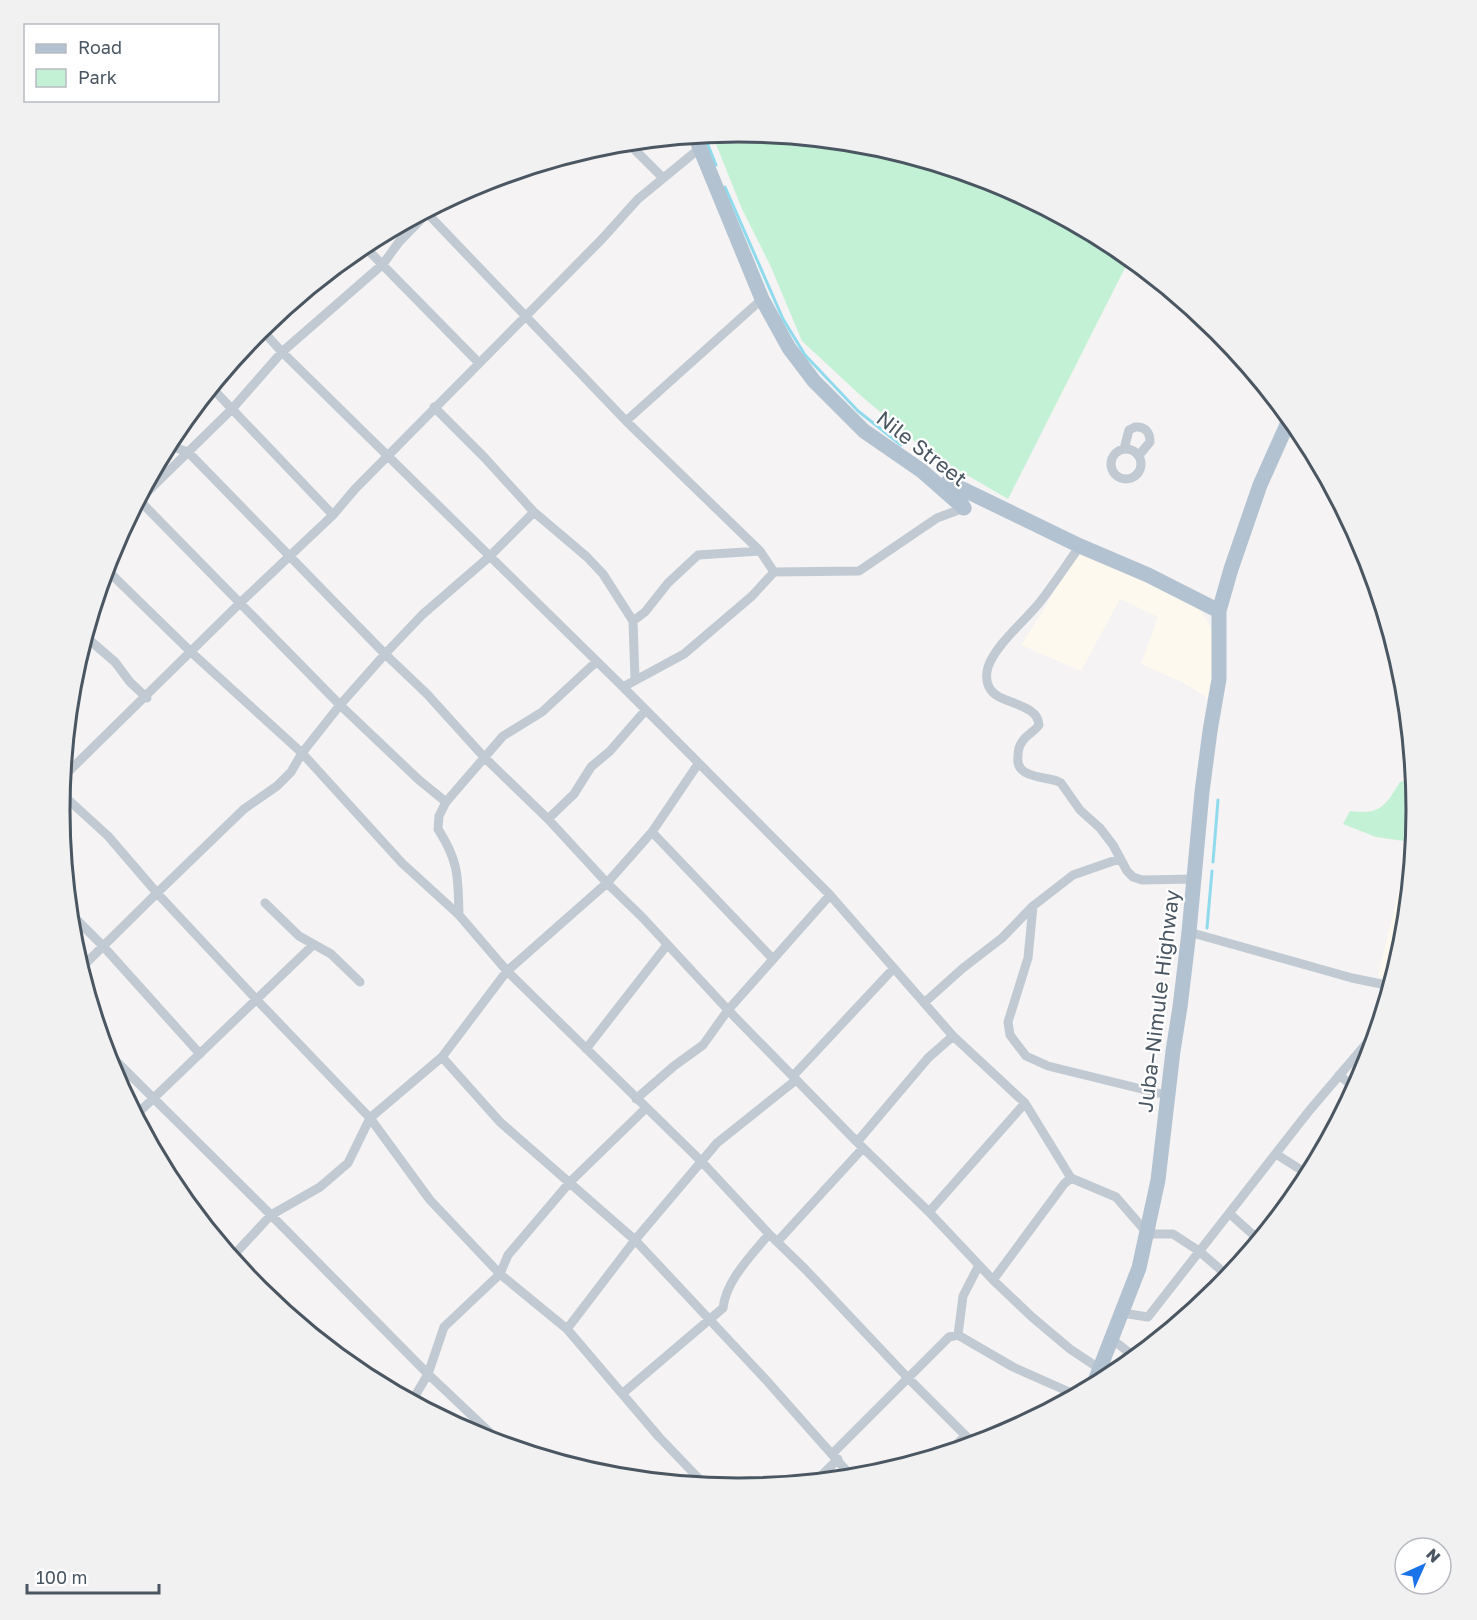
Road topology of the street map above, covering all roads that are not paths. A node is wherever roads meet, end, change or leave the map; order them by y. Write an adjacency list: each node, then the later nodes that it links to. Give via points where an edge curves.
1 (698, 142): 9 (main road, Nile Street)
2 (697, 143): 4 (street)
3 (636, 151): 4 (street)
4 (663, 178): 10 (street)
5 (433, 216): 10 (street)
6 (413, 227): 8 (street)
7 (371, 253): 8 (street)
8 (383, 264): 12 (street); 13 (street)
9 (762, 299): 17 (street); 26 (main road, Nile Street, via 789,348 835,403 864,431 922,471)
10 (525, 317): 13 (street); 17 (street)
11 (268, 336): 12 (street)
12 (282, 352): 16 (street); 22 (street)
13 (479, 363): 15 (street)
14 (217, 393): 16 (street)
15 (434, 407): 22 (street); 27 (street)
16 (232, 409): 21 (street); 28 (street)
17 (626, 421): 30 (street)
18 (1286, 428): 36 (main road, Juba–Nimule Highway, via 1260,485)
19 (177, 448): 21 (street)
20 (1124, 449): 23 (street); 23 (street, via 1129,430 1144,428 1150,442); 23 (street, via 1115,453 1111,462 1113,472 1120,478 1130,479 1138,474 1142,466)
21 (188, 452): 24 (street); 31 (street)
22 (388, 454): 28 (street); 32 (street)
23 (1138, 455)
24 (156, 483)
25 (144, 507): 35 (street)
26 (964, 508): 29 (main road, Nile Street, via 948,482); 33 (street, via 938,518 859,571)
27 (534, 512): 32 (street); 37 (street, via 603,574)
28 (333, 514): 31 (street)
29 (1080, 546): 36 (main road, Nile Street); 55 (street, via 1040,602 996,653 988,667 987,682 997,696 1032,712 1039,720 1039,725 1022,741 1019,768 1024,773 1061,783 1080,810 1107,836)
30 (760, 551): 33 (street); 37 (street, via 698,555)
31 (288, 556): 35 (street); 40 (street)
32 (489, 557): 40 (street, via 422,615); 41 (street)
33 (774, 572): 42 (street, via 684,654)
34 (113, 575): 39 (street)
35 (240, 603): 39 (street); 45 (street)
36 (1219, 612): 56 (main road, Juba–Nimule Highway, via 1219,679)
37 (633, 621): 42 (street)
38 (92, 641): 44 (street)
39 (191, 652): 44 (street); 47 (street)
40 (385, 654): 45 (street); 48 (street, via 428,694)
41 (596, 662): 43 (street); 48 (street, via 542,712 503,736)
42 (635, 679): 43 (street)
43 (623, 687): 49 (street)
44 (147, 698): 50 (street)
45 (340, 705): 47 (street); 52 (street)
46 (644, 712): 53 (street)
47 (302, 753): 58 (street, via 277,786 244,809); 62 (street, via 402,863)
48 (484, 757): 52 (street); 53 (street)
49 (698, 764): 54 (street); 59 (street)
50 (72, 769)
51 (70, 802): 58 (street, via 108,836)
52 (446, 802): 62 (street, via 438,829 457,866)
53 (548, 819): 57 (street)
54 (652, 832): 57 (street); 68 (street)
55 (1119, 859): 56 (street, via 1133,877 1142,880); 61 (street, via 1073,875)
56 (1194, 879): 64 (main road, Juba–Nimule Highway)
57 (607, 883): 66 (street); 71 (street)
58 (157, 893): 67 (street); 74 (street)
59 (830, 895): 68 (street); 70 (street)
60 (265, 903): 65 (street)
61 (1032, 906): 75 (street, via 1002,938); 86 (street, via 1028,958 1008,1022 1010,1035 1026,1056 1048,1066)
62 (459, 915): 71 (street)
63 (80, 924): 67 (street)
64 (1189, 932): 73 (street); 103 (main road, Juba–Nimule Highway)
65 (313, 945): 72 (street, via 331,954); 74 (street)
66 (667, 945): 76 (street); 79 (street)
67 (103, 946): 69 (street); 80 (street)
68 (773, 959): 76 (street)
69 (88, 961)
70 (894, 968): 75 (street); 84 (street)
71 (507, 971): 79 (street); 81 (street)
72 (360, 982)
73 (1384, 984)
74 (255, 998): 80 (street); 92 (street)
75 (924, 1003): 77 (street)
76 (728, 1010): 84 (street); 88 (street, via 703,1046)
77 (953, 1036): 89 (street); 93 (street, via 928,1058)
78 (1363, 1047): 83 (street)
79 (586, 1049): 88 (street)
80 (200, 1054): 87 (street)
81 (442, 1057): 92 (street); 98 (street, via 500,1122)
82 (122, 1068): 87 (street)
83 (1339, 1076): 85 (street); 94 (street)
84 (795, 1078): 93 (street); 95 (street, via 717,1143)
85 (1348, 1083)
86 (1170, 1096)
87 (151, 1097): 90 (street); 101 (street)
88 (636, 1099): 91 (street)
89 (1025, 1103): 97 (street); 99 (street)
90 (141, 1108)
91 (645, 1109): 95 (street); 98 (street)
92 (370, 1118): 101 (street, via 348,1163 320,1187); 111 (street, via 430,1200)
93 (860, 1145): 99 (street); 106 (street)
94 (1276, 1154): 96 (street); 100 (street)
95 (702, 1162): 102 (street); 105 (street)
96 (1301, 1170)
97 (1071, 1178): 103 (street, via 1116,1197); 112 (street)
98 (570, 1182): 105 (street); 111 (street, via 508,1255)
99 (929, 1212): 109 (street)
100 (1230, 1214): 104 (street); 108 (street)
101 (272, 1215): 107 (street); 121 (street)
102 (769, 1234): 106 (street); 114 (street, via 737,1276 723,1308)
103 (1148, 1234): 108 (street, via 1173,1234); 113 (main road, Juba–Nimule Highway)
104 (1253, 1235)
105 (635, 1240): 114 (street); 115 (street)
106 (777, 1242): 122 (street)
107 (237, 1251)
108 (1199, 1251): 110 (street); 113 (street, via 1148,1317)
109 (979, 1265): 112 (street); 116 (street, via 963,1296)
110 (1222, 1271)
111 (500, 1274): 115 (street); 121 (street, via 444,1327)
112 (993, 1280): 119 (street, via 1070,1349)
113 (1122, 1313): 117 (main road, Juba–Nimule Highway)
114 (710, 1320): 124 (street); 129 (street)
115 (567, 1329): 124 (street)
116 (958, 1335): 122 (street, via 949,1337); 123 (street, via 1013,1367)
117 (1113, 1340): 118 (street); 119 (main road, Juba–Nimule Highway)
118 (1128, 1352)
119 (1100, 1369): 120 (main road, Juba–Nimule Highway)
120 (1099, 1372)
121 (428, 1374): 125 (street); 126 (street)
122 (908, 1378): 127 (street); 129 (street)
123 (1068, 1391)
124 (622, 1393): 132 (street)
125 (416, 1395)
126 (485, 1428)
127 (964, 1436): 128 (street)
128 (960, 1440)
129 (835, 1456): 130 (street); 131 (street)
130 (845, 1469)
131 (823, 1472)
132 (691, 1477)

